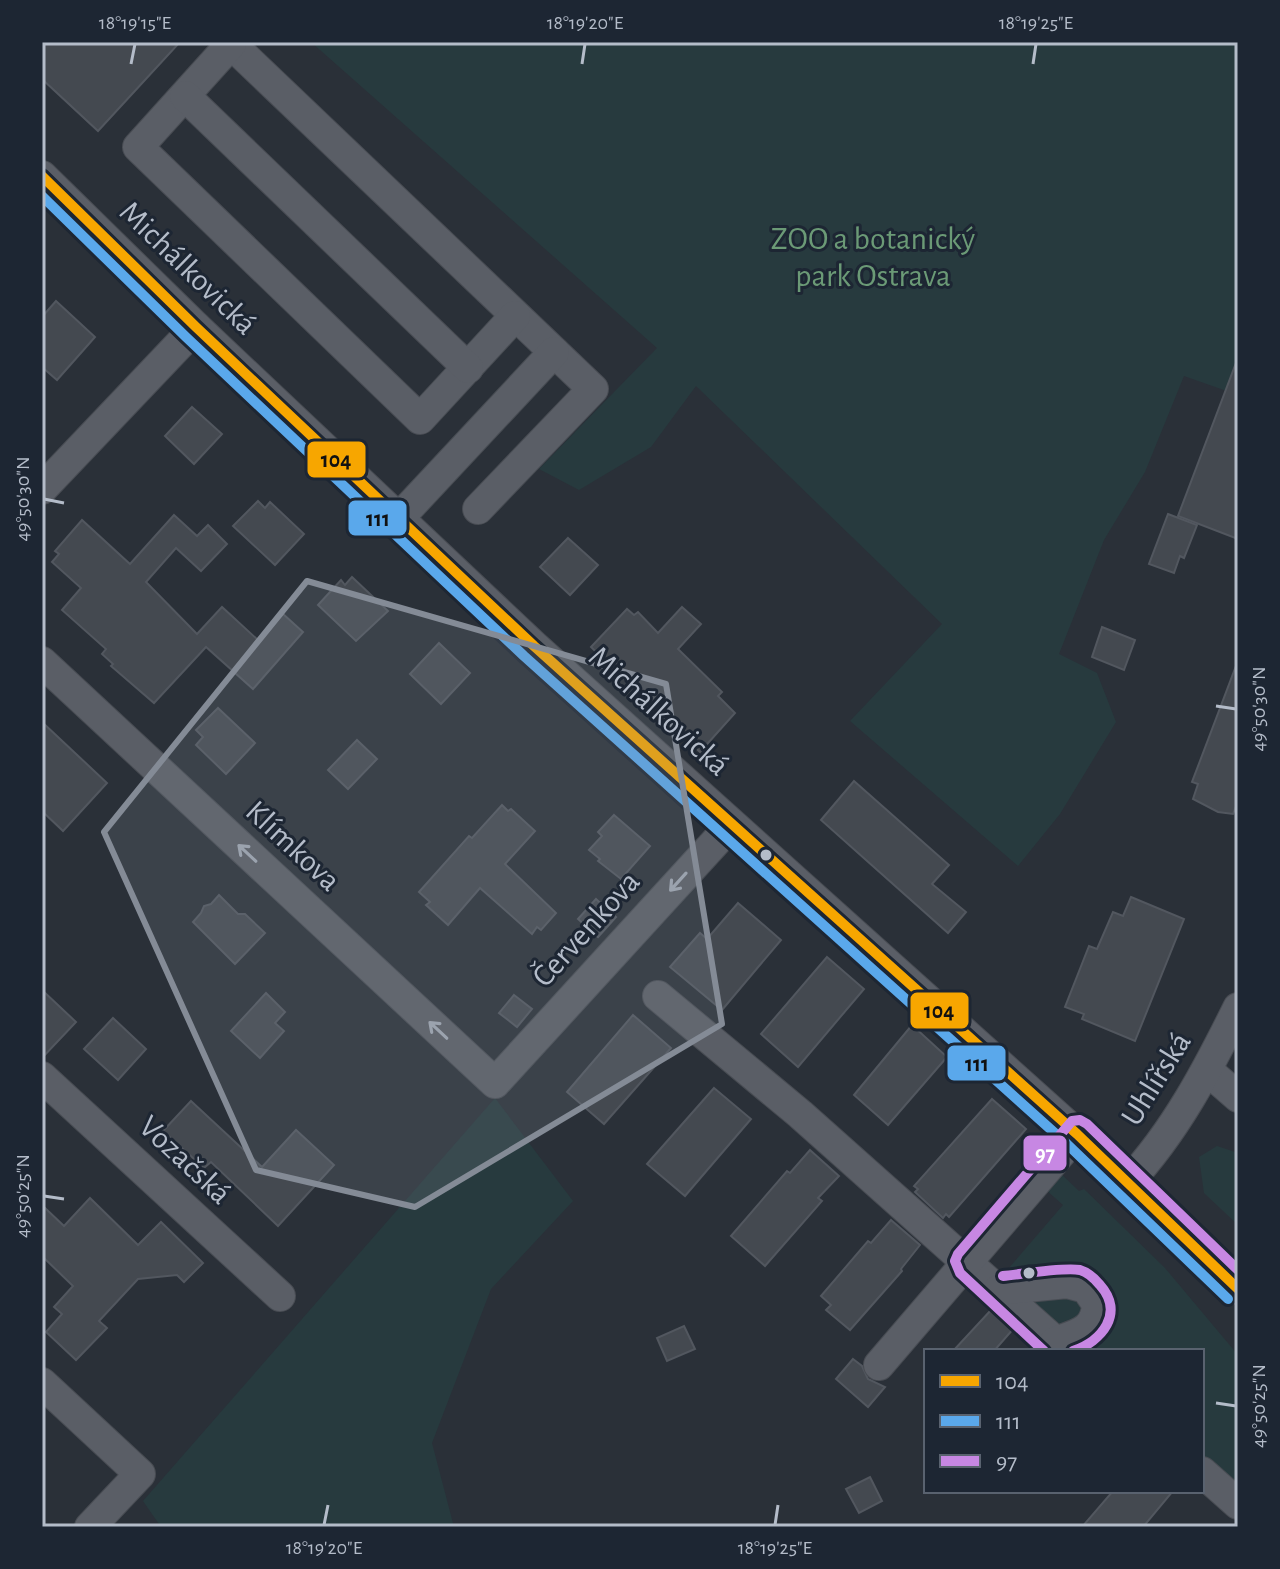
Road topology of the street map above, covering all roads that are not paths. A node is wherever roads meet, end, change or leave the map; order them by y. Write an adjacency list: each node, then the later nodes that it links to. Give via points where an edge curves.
1 (230, 43): 2 (street); 4 (street)
2 (185, 96): 7 (street); 7 (street, via 138,147 420,419)
3 (42, 176): 5 (street, Michálkovická)
4 (515, 316): 6 (street); 7 (street)
5 (196, 327): 8 (street); 10 (street, Michálkovická)
6 (554, 352): 9 (street, via 593,389); 10 (street)
7 (468, 368)
8 (42, 489)
9 (478, 509)
10 (399, 518): 12 (street, Michálkovická)
11 (42, 662): 17 (street, Klímkova, one-way to 11)
12 (731, 825): 17 (street, Červenkova, one-way to 17); 19 (street, Michálkovická)
13 (658, 996): 21 (street)
14 (1238, 1008): 15 (street, Uhlířská)
15 (1207, 1070): 18 (street); 20 (street, Uhlířská)
16 (42, 1077): 24 (street, Vozačská)
17 (495, 1083)
18 (1238, 1097)
19 (1077, 1134): 20 (street, Michálkovická); 21 (street)
20 (1128, 1182): 22 (street, Michálkovická)
21 (969, 1263): 23 (street); 26 (street)
22 (1238, 1289)
23 (999, 1290): 25 (street); 25 (street, via 1067,1283 1086,1288 1097,1304 1093,1324)
24 (280, 1296)
25 (1060, 1346)
26 (879, 1365)
27 (42, 1383): 30 (street, via 140,1474)
28 (1204, 1474): 29 (street)
29 (1238, 1504)
30 (90, 1527)

